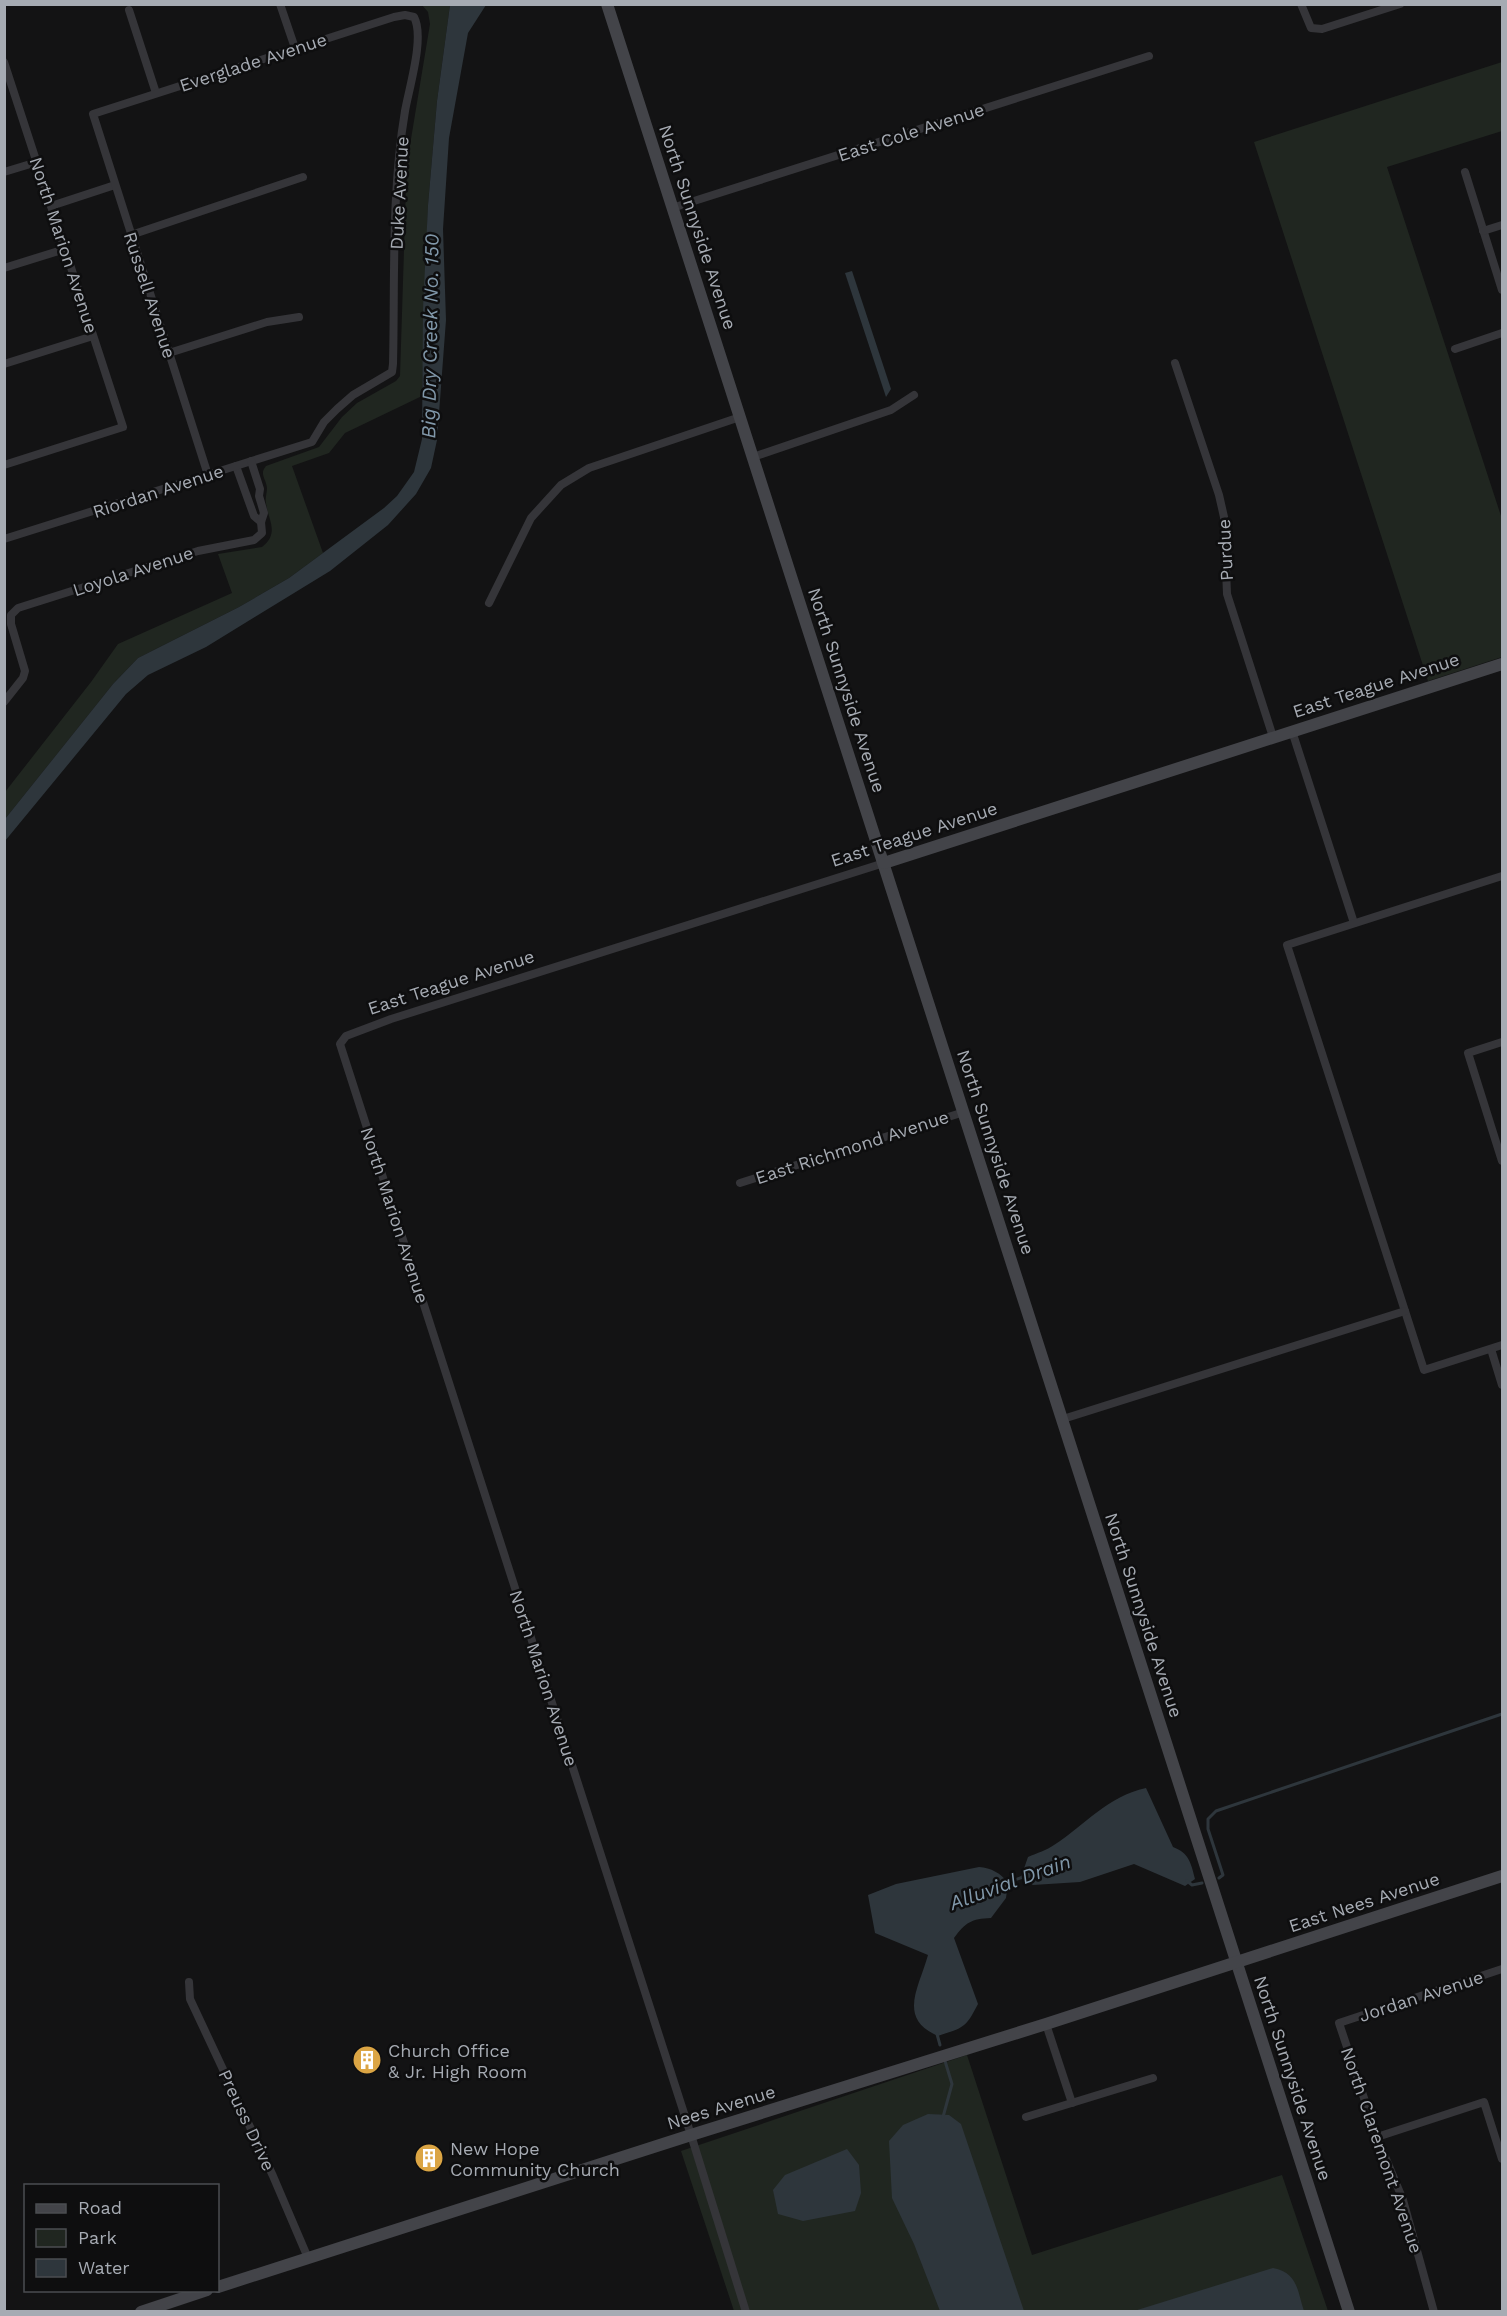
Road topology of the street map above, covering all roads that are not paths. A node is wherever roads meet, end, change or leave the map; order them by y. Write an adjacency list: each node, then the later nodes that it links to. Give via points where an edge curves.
1 (280, 4): 7 (street)
2 (607, 4): 19 (main road, North Sunnyside Avenue)
3 (1300, 4): 4 (street, via 1311,28 1322,29)
4 (1400, 4)
5 (129, 10): 11 (street)
6 (414, 17): 7 (street, Everglade Avenue, via 394,17); 35 (street, Duke Avenue, via 419,33 403,124 396,200 392,372 353,395 324,422)
7 (295, 48): 11 (street, Everglade Avenue)
8 (1149, 56): 19 (street, East Cole Avenue)
9 (4, 62): 10 (street, North Marion Avenue)
10 (7, 76): 13 (street, North Marion Avenue)
11 (156, 93): 12 (street, Everglade Avenue)
12 (93, 114): 17 (street, Russell Avenue)
13 (37, 162): 14 (street); 18 (street, North Marion Avenue)
14 (4, 172)
15 (1465, 172): 21 (street)
16 (303, 177): 22 (street)
17 (115, 185): 18 (street); 22 (street, Russell Avenue)
18 (51, 206): 23 (street, North Marion Avenue)
19 (672, 208): 34 (main road, North Sunnyside Avenue)
20 (1503, 225): 21 (street)
21 (1484, 231): 25 (street)
22 (131, 234): 30 (street, Russell Avenue)
23 (65, 249): 24 (street); 28 (street, North Marion Avenue)
24 (4, 268)
25 (1503, 290)
26 (299, 317): 30 (street, via 267,322)
27 (1503, 333): 29 (street)
28 (93, 336): 32 (street); 38 (street, North Marion Avenue, via 123,427)
29 (1455, 349)
30 (169, 353): 40 (street, Russell Avenue)
31 (1175, 363): 49 (street, Purdue, via 1219,495 1224,517 1227,594)
32 (4, 364)
33 (914, 395): 36 (street, via 891,410)
34 (740, 417): 36 (main road, North Sunnyside Avenue); 45 (street, via 589,468 561,485 531,518)
35 (312, 442): 37 (street, Riordan Avenue)
36 (753, 456): 50 (main road, North Sunnyside Avenue)
37 (251, 461): 39 (street, Riordan Avenue); 41 (street)
38 (4, 465)
39 (236, 466): 40 (street, Riordan Avenue); 42 (street)
40 (208, 475): 44 (street, Riordan Avenue)
41 (259, 496): 42 (street); 43 (street, via 264,513)
42 (248, 500): 43 (street)
43 (261, 522): 47 (street, Loyola Avenue, via 262,532 254,540 186,554 18,608 11,615 11,624 25,670)
44 (4, 539)
45 (489, 603)
46 (1503, 664): 48 (main road, East Teague Avenue)
47 (4, 702)
48 (1292, 731): 49 (main road, East Teague Avenue); 52 (street)
49 (1273, 737): 50 (main road, East Teague Avenue)
50 (884, 863): 54 (street, East Teague Avenue, via 392,1019 346,1036); 55 (main road, North Sunnyside Avenue)
51 (1503, 876): 52 (street)
52 (1354, 923): 58 (street, via 1287,945)
53 (1503, 1042): 56 (street, via 1468,1053)
54 (340, 1044): 72 (street, North Marion Avenue)
55 (964, 1112): 57 (street, East Richmond Avenue); 62 (main road, North Sunnyside Avenue)
56 (1503, 1161)
57 (740, 1183)
58 (1405, 1311): 60 (street, via 1424,1370); 62 (street)
59 (1503, 1345): 60 (street)
60 (1491, 1349): 61 (street)
61 (1503, 1385)
62 (1063, 1419): 64 (main road, North Sunnyside Avenue)
63 (1503, 1876): 64 (main road, East Nees Avenue)
64 (1236, 1961): 68 (main road, Nees Avenue); 80 (main road, North Sunnyside Avenue)
65 (1503, 1969): 67 (street, Jordan Avenue)
66 (189, 1982): 75 (street, Preuss Drive, via 190,1999)
67 (1339, 2023): 73 (street, North Claremont Avenue)
68 (1046, 2024): 70 (street); 72 (main road, Nees Avenue)
69 (1153, 2078): 70 (street)
70 (1072, 2103): 71 (street)
71 (1026, 2117)
72 (691, 2135): 75 (main road, Nees Avenue); 79 (street, North Marion Avenue)
73 (1377, 2137): 74 (street, via 1484,2102); 81 (street, North Claremont Avenue, via 1403,2200)
74 (1503, 2159)
75 (308, 2258): 76 (main road, Nees Avenue)
76 (219, 2287)
77 (201, 2292): 78 (main road)
78 (141, 2312)
79 (746, 2312)
80 (1349, 2312)
81 (1434, 2312)

